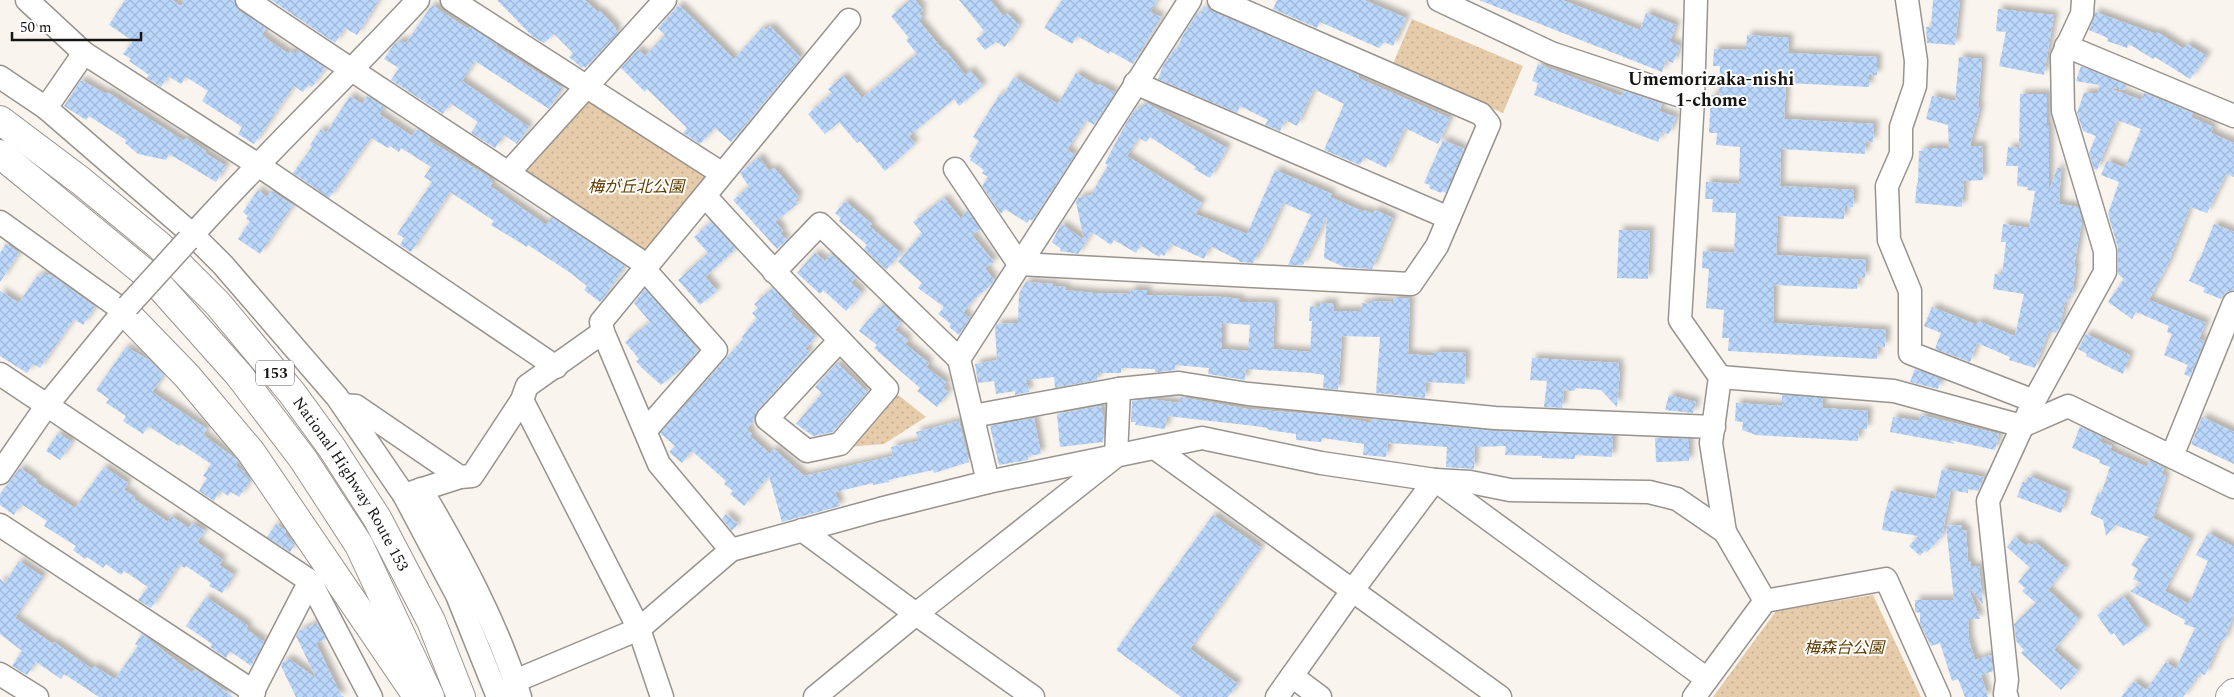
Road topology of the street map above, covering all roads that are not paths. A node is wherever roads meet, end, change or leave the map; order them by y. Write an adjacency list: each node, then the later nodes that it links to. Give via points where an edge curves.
1 (27, 0): 14 (street)
2 (247, 0): 15 (street)
3 (418, 0): 15 (street)
4 (452, 0): 18 (street)
5 (665, 0): 18 (street)
6 (1190, 0): 17 (street)
7 (1219, 0): 29 (street, via 1481,114 1489,124)
8 (1439, 0): 19 (street, via 1551,53)
9 (1696, 0): 19 (street)
10 (1907, 0): 45 (street, via 1916,61 1915,86 1901,127 1901,154 1887,186 1889,240 1910,291 1910,353)
11 (2083, 0): 13 (street, via 2082,14)
12 (849, 20): 27 (street)
13 (2066, 46): 21 (street); 45 (street, via 2062,57 2063,111 2105,251 2105,272)
14 (84, 53): 20 (street); 24 (street)
15 (352, 71): 24 (street); 26 (street)
16 (0, 77): 20 (street)
17 (1135, 82): 29 (street); 32 (street)
18 (586, 87): 26 (street); 27 (street)
19 (1693, 100): 42 (street, via 1680,320)
20 (46, 108): 31 (street)
21 (2234, 116)
22 (0, 120): 81 (main road, National Highway Route 153 / 153, via 160,246 218,304 292,393 377,518 431,621)
23 (0, 154): 80 (main road, National Highway Route 153 / 153, via 156,282 239,375 303,459 359,545)
24 (258, 165): 31 (street); 40 (street)
25 (955, 170): 32 (street)
26 (509, 172): 33 (street)
27 (722, 173): 28 (street)
28 (705, 196): 33 (street); 34 (street)
29 (1449, 218): 32 (street, via 1437,246 1411,284)
30 (0, 222): 36 (street)
31 (190, 237): 36 (street, bridge); 47 (street, via 223,265)
32 (1019, 264): 39 (street)
33 (646, 268): 37 (street, via 601,322); 51 (street, via 716,350)
34 (774, 272): 38 (street); 39 (street, via 820,224)
35 (2234, 303): 54 (street)
36 (126, 309): 46 (street); 79 (main road, via 251,452)
37 (603, 332): 40 (street); 51 (street)
38 (840, 340): 38 (street, via 887,389 840,444 807,451 767,418)
39 (958, 359): 48 (street)
40 (556, 367): 44 (street, via 527,386)
41 (0, 374): 46 (street)
42 (1720, 377): 49 (street, via 1894,391); 50 (street)
43 (1119, 389): 48 (street); 50 (street, via 1179,383 1248,394 1495,418); 53 (street)
44 (522, 400): 56 (street, via 472,476); 69 (street)
45 (2034, 401): 49 (street)
46 (47, 405): 55 (street); 65 (street)
47 (343, 405): 56 (street, via 356,406); 60 (street)
48 (972, 416): 58 (street)
49 (2022, 426): 54 (street, via 2068,406); 89 (street, via 1988,501)
50 (1714, 427): 63 (street, via 1711,443)
51 (646, 430): 64 (street, via 659,464)
52 (1155, 448): 53 (street); 57 (street, via 1202,438 1322,463); 66 (street)
53 (1116, 456): 58 (street); 68 (street)
54 (2172, 456): 59 (street)
55 (0, 473)
56 (460, 477): 60 (street)
57 (1435, 480): 63 (street, via 1470,482 1510,490 1648,492 1677,499); 66 (street); 72 (street)
58 (988, 482): 62 (street)
59 (2234, 487)
60 (413, 492): 73 (street, via 454,546 491,620); 82 (street)
61 (0, 525): 75 (street)
62 (802, 530): 64 (street); 68 (street)
63 (1725, 532): 67 (street)
64 (732, 550): 69 (street)
65 (310, 581): 75 (street); 78 (street)
66 (1352, 590): 71 (street); 87 (street)
67 (1765, 602): 72 (street); 88 (street, via 1886,578)
68 (916, 614): 76 (street); 84 (street)
69 (638, 629): 73 (street); 83 (street)
70 (0, 674): 77 (street)
71 (1292, 676): 85 (street); 86 (street)
72 (1700, 688)
73 (518, 689)
74 (2234, 693): 90 (main road)
75 (252, 694)
76 (821, 696)
77 (37, 697)
78 (371, 697)
79 (418, 697)
80 (430, 697)
81 (461, 697)
82 (498, 697)
83 (662, 697)
84 (1033, 697)
85 (1277, 697)
86 (1320, 697)
87 (1500, 697)
88 (1939, 697)
89 (2007, 697)
90 (2230, 697)

